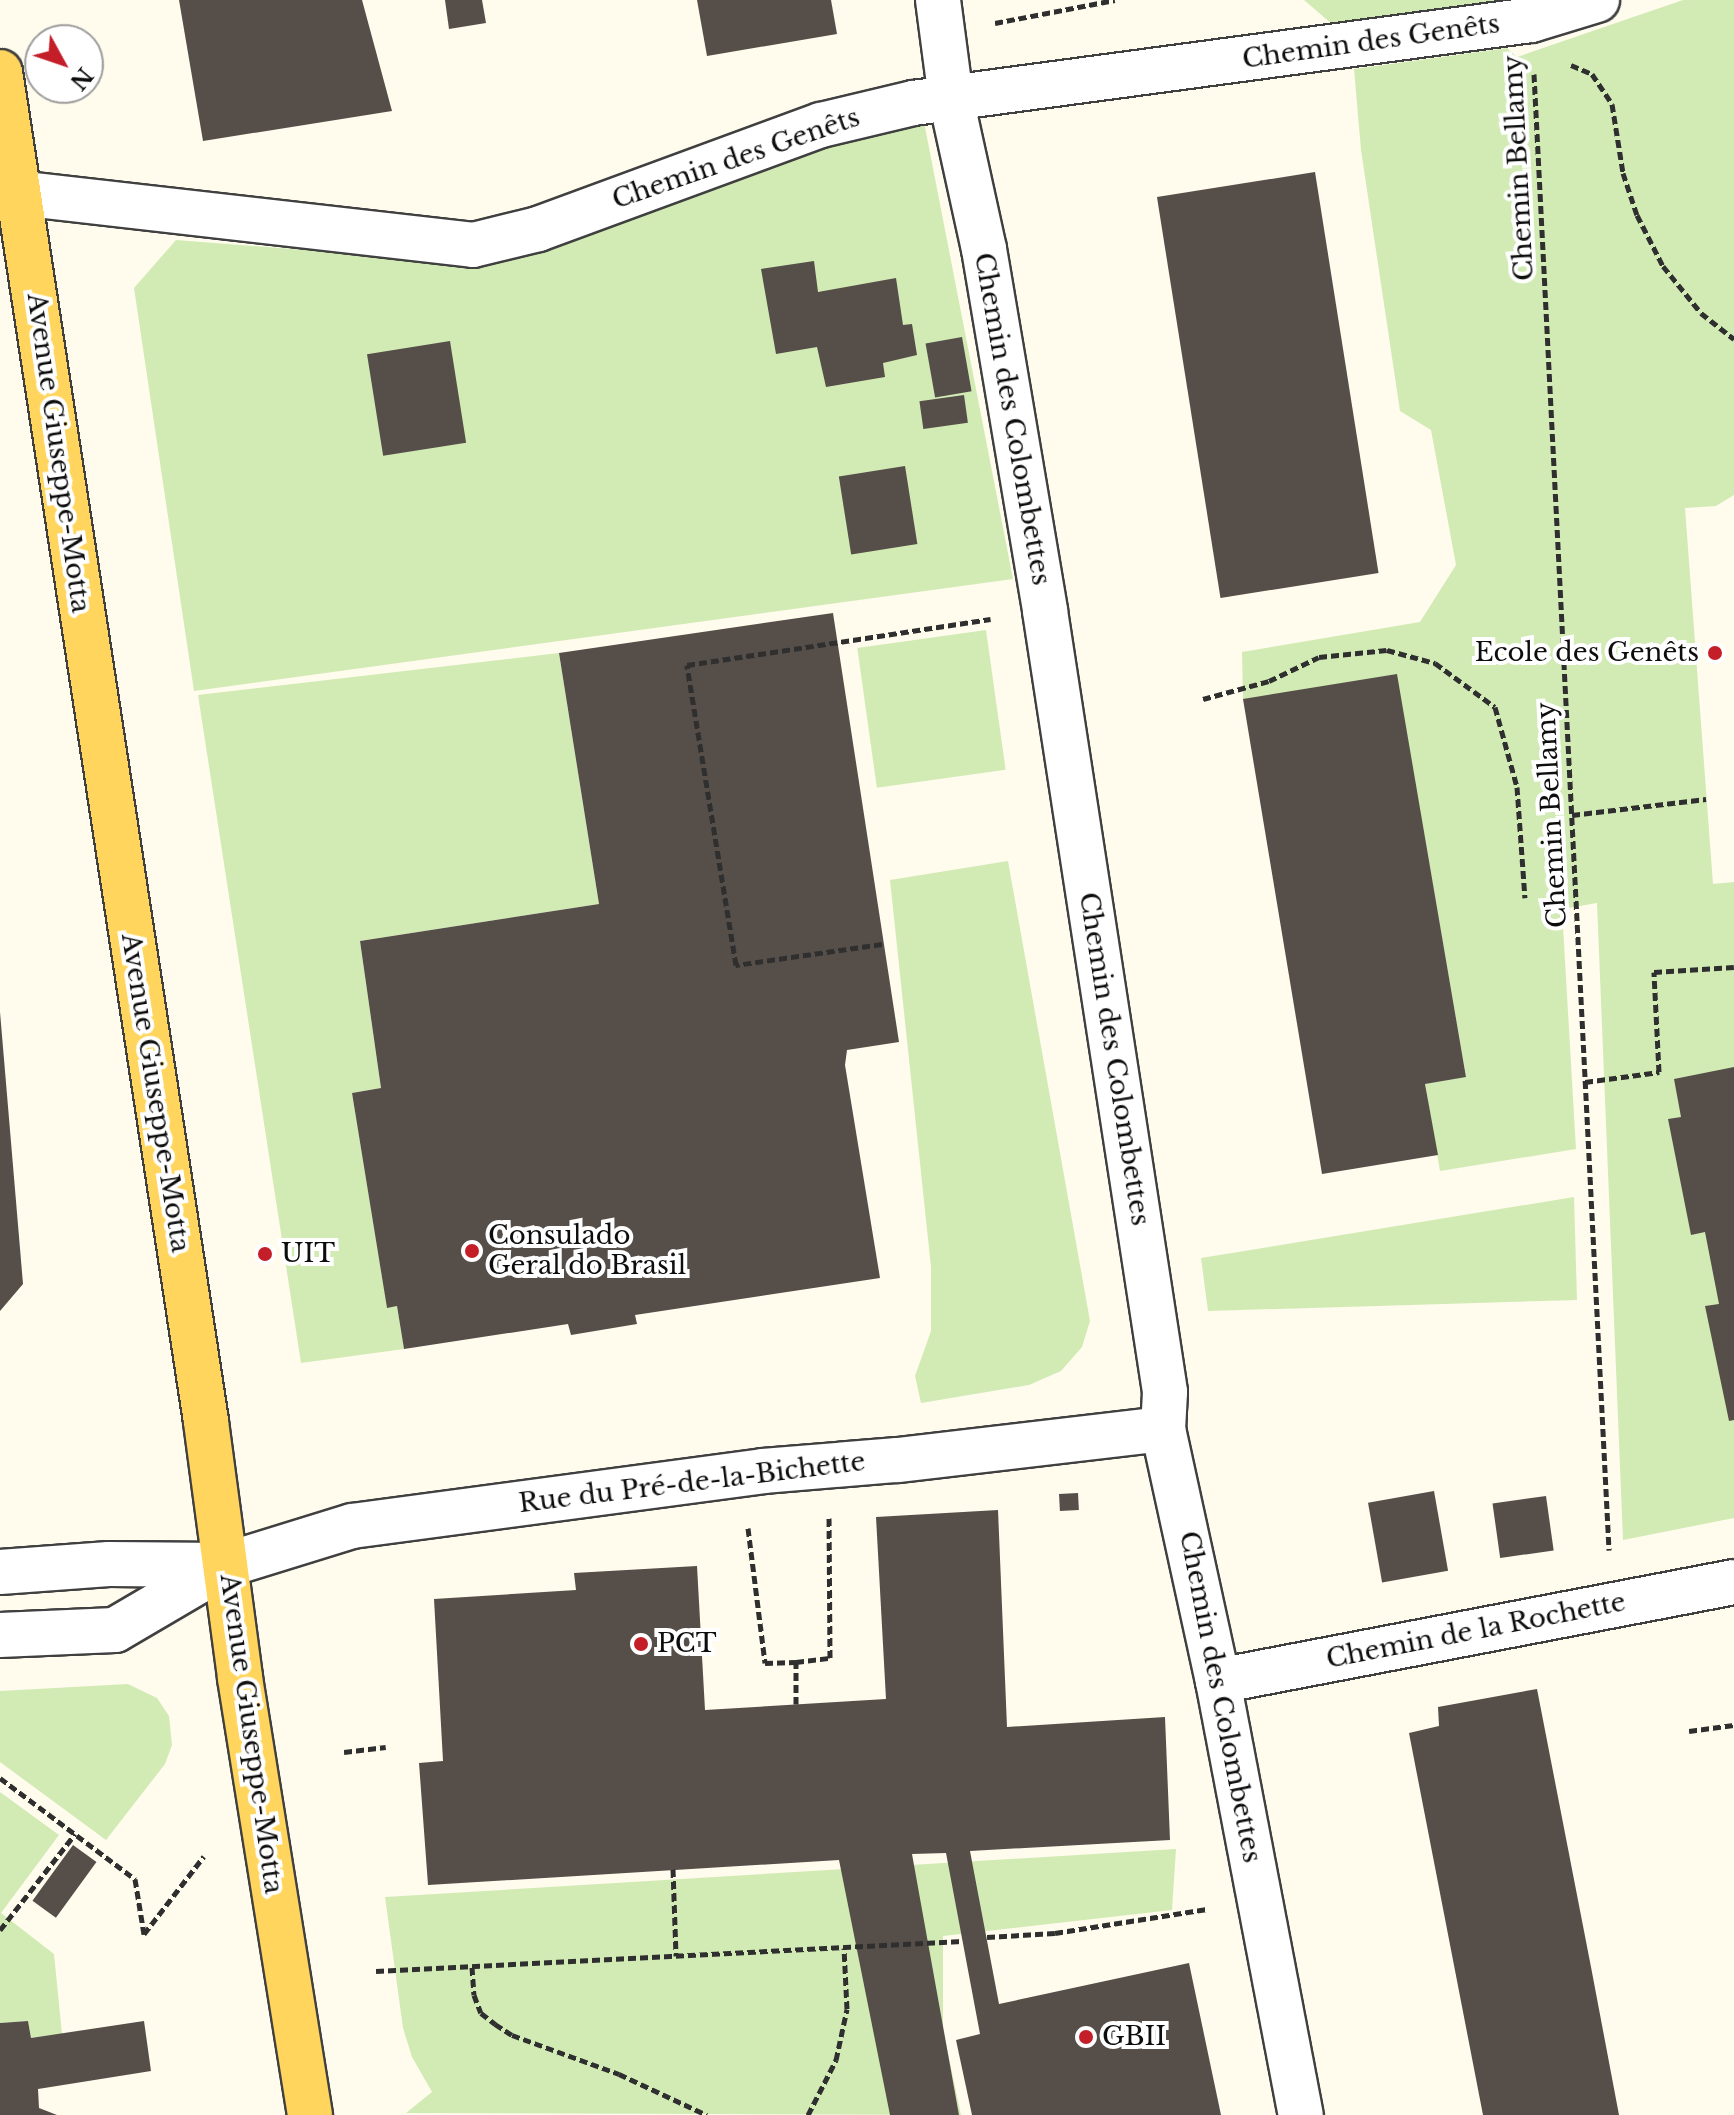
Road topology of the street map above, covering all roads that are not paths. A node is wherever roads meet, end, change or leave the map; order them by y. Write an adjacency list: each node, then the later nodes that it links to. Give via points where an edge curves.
1 (938, 0): 4 (street, Chemin des Colombettes)
2 (1597, 0): 4 (street, Chemin des Genêts, via 1532,35)
3 (0, 72): 5 (main road, Avenue Giuseppe-Motta)
4 (951, 99): 5 (street, Chemin des Genêts, via 821,125 538,229 473,245); 6 (street, Chemin des Colombettes, via 1011,400 1165,1392)
5 (18, 193): 7 (main road, Avenue Giuseppe-Motta)
6 (1163, 1429): 7 (street, Rue du Pré-de-la-Bichette, via 763,1471 352,1526); 11 (street, Chemin des Colombettes)
7 (226, 1565): 8 (street, via 109,1564); 10 (street, via 115,1630); 12 (main road, Avenue Giuseppe-Motta)
8 (0, 1572)
9 (1734, 1582): 11 (street, Chemin de la Rochette)
10 (0, 1635)
11 (1218, 1681): 13 (street, Chemin des Colombettes)
12 (310, 2115)
13 (1301, 2115)

